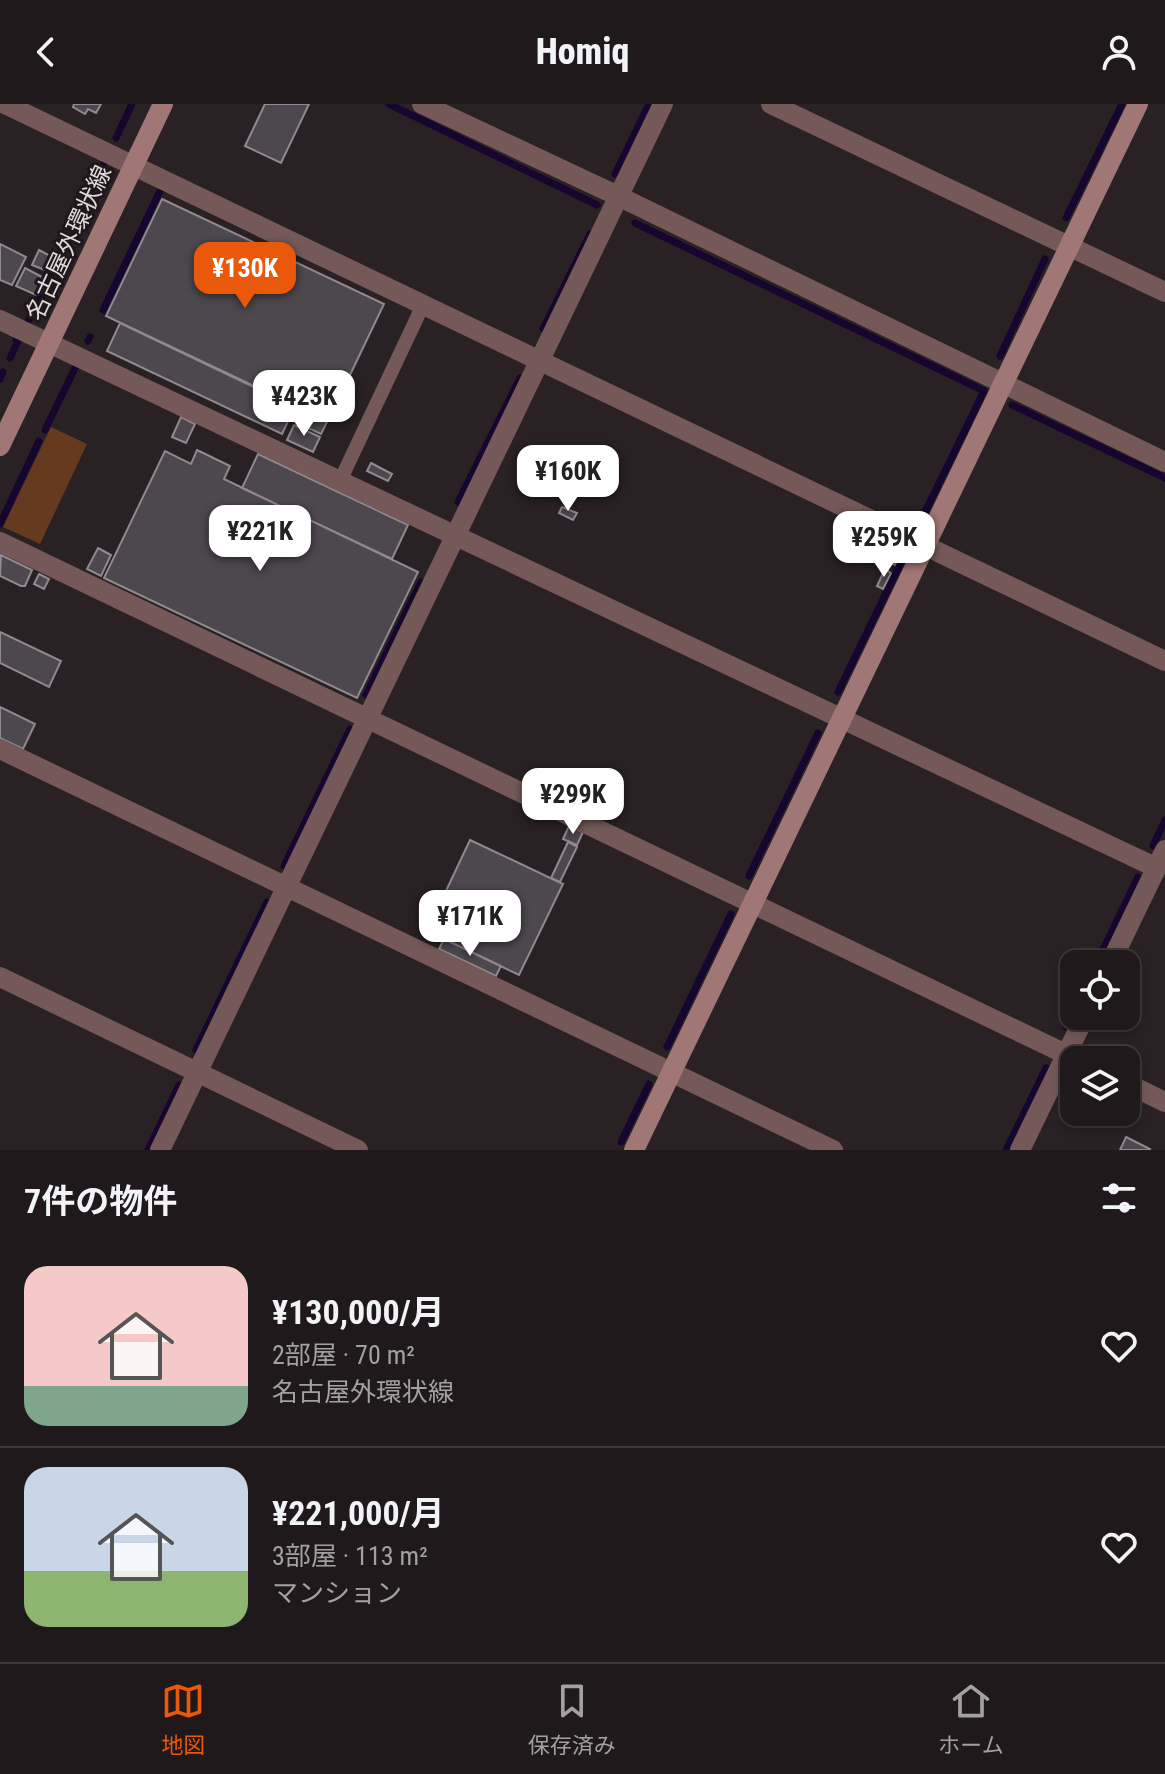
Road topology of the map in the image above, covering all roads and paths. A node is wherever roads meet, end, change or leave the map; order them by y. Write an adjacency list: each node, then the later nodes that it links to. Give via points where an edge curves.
1 (5, 104): 7 (street)
2 (163, 104): 7 (street, 名古屋外環状線)
3 (422, 104): 8 (street)
4 (663, 104): 8 (street)
5 (771, 104): 9 (street)
6 (1138, 104): 9 (street)
7 (134, 166): 11 (street); 13 (street, 名古屋外環状線)
8 (618, 196): 14 (street); 15 (street)
9 (1070, 245): 10 (street); 15 (street)
10 (1165, 292)
11 (423, 305): 14 (street); 18 (lane)
12 (0, 320): 13 (street)
13 (50, 344): 16 (street, 名古屋外環状線); 18 (street)
14 (539, 361): 19 (street); 21 (street)
15 (1004, 383): 17 (street); 21 (street)
16 (0, 446)
17 (1165, 462)
18 (340, 481): 19 (street)
19 (455, 536): 23 (street); 24 (street)
20 (0, 542): 23 (street)
21 (926, 546): 22 (street); 24 (street)
22 (1165, 661)
23 (367, 718): 27 (street); 28 (street)
24 (842, 719): 26 (street); 28 (street)
25 (0, 749): 27 (street)
26 (1161, 859): 29 (street)
27 (286, 887): 32 (street); 33 (street)
28 (753, 904): 31 (street); 32 (street)
29 (1117, 950)
30 (0, 977): 33 (street)
31 (1060, 1051)
32 (672, 1072): 39 (street); 40 (street)
33 (197, 1073): 37 (street); 38 (street)
34 (1060, 1078): 41 (street)
35 (1140, 1090): 36 (street)
36 (1165, 1102)
37 (160, 1150)
38 (358, 1150)
39 (634, 1150)
40 (833, 1150)
41 (1020, 1150)

